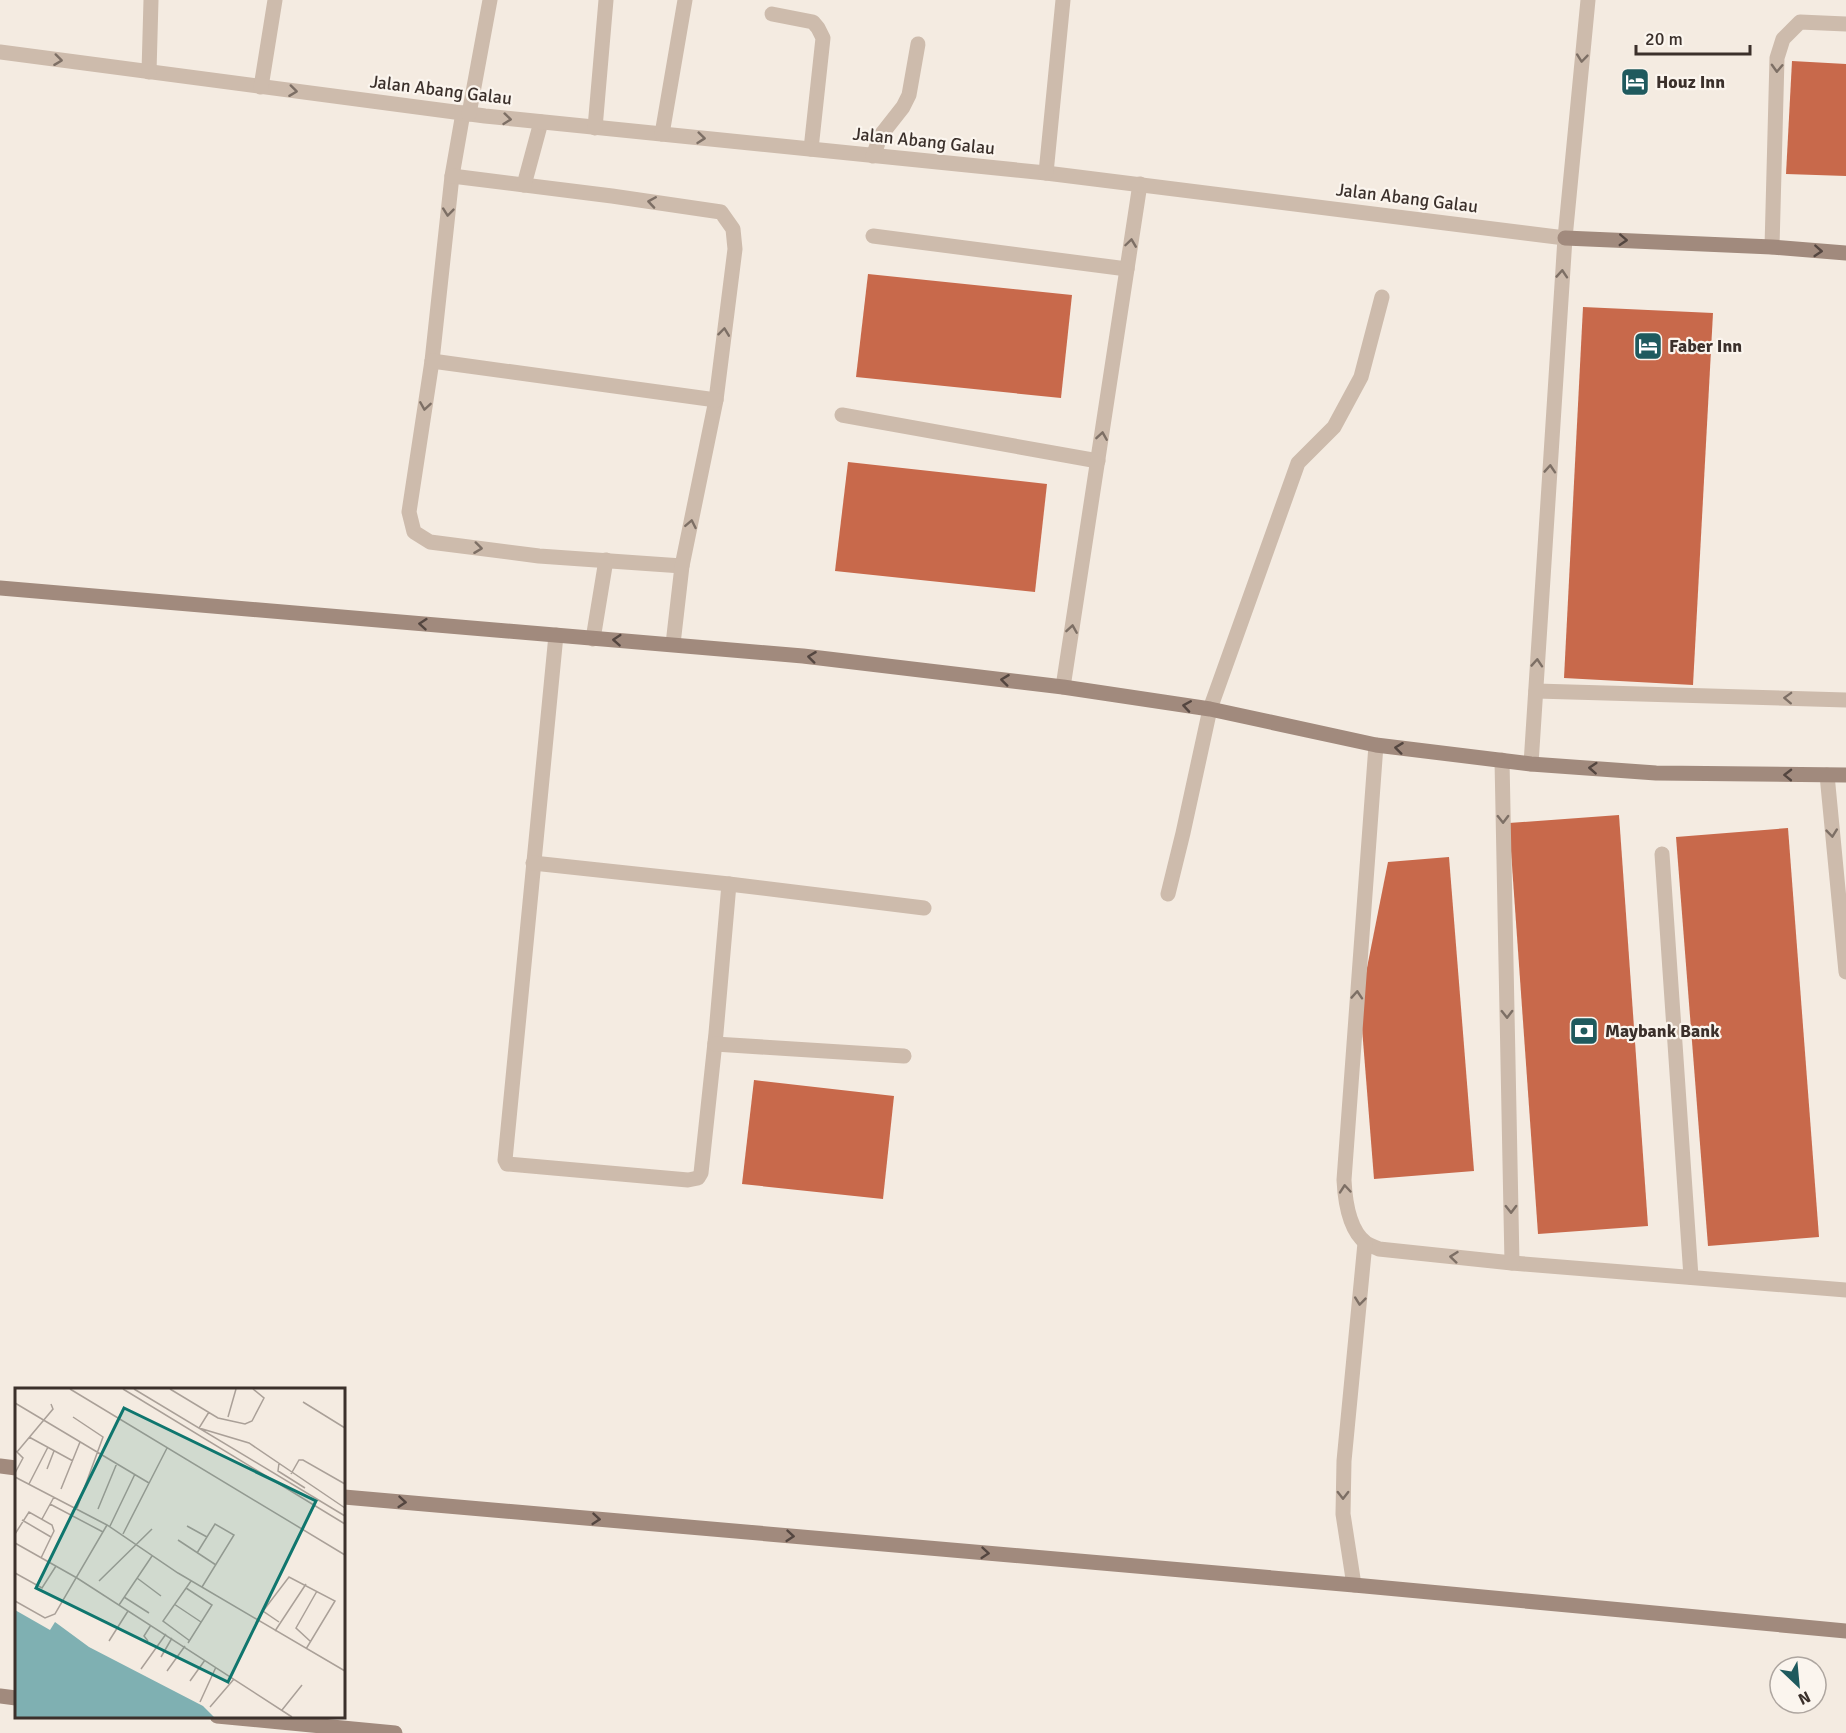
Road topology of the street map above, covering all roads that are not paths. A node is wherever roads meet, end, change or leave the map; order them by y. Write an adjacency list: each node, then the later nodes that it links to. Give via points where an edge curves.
1 (151, 0): 12 (street)
2 (275, 0): 13 (street)
3 (490, 0): 14 (street)
4 (606, 0): 16 (street)
5 (685, 0): 17 (street)
6 (1063, 0): 20 (street)
7 (1588, 0): 25 (street, one-way to 25)
8 (772, 14): 18 (street, via 813,22 823,38)
9 (1846, 24): 26 (street, one-way to 26, via 1800,22 1782,39 1777,58)
10 (918, 44): 19 (street, via 909,94 881,135)
11 (0, 52): 12 (street, Jalan Abang Galau, one-way to 12)
12 (149, 72): 13 (street, Jalan Abang Galau)
13 (261, 87): 14 (street, Jalan Abang Galau, one-way to 14)
14 (466, 114): 15 (street, Jalan Abang Galau, one-way to 15); 21 (street)
15 (541, 122): 16 (street, Jalan Abang Galau); 23 (street)
16 (595, 128): 17 (street, Jalan Abang Galau)
17 (662, 134): 18 (street, Jalan Abang Galau, one-way to 18)
18 (811, 149): 19 (street, Jalan Abang Galau)
19 (873, 156): 20 (street, Jalan Abang Galau)
20 (1046, 173): 22 (street, Jalan Abang Galau)
21 (452, 176): 23 (street); 30 (street, one-way to 30)
22 (1140, 184): 25 (street, Jalan Abang Galau); 28 (street, one-way to 22)
23 (524, 185): 31 (street, one-way to 23, via 735,249 734,229 721,212)
24 (873, 236): 28 (street)
25 (1564, 238): 26 (street, Jalan Abang Galau, one-way to 26); 41 (street, one-way to 25)
26 (1772, 247): 27 (street, Jalan Abang Galau, one-way to 27)
27 (1846, 253)
28 (1127, 269): 33 (street, one-way to 28)
29 (1382, 297): 43 (street, via 1361,377 1334,426 1298,463)
30 (432, 361): 31 (street); 34 (street, one-way to 34, via 409,512 414,532 430,542)
31 (716, 400): 35 (street, one-way to 31)
32 (842, 415): 33 (street)
33 (1098, 461): 40 (street, one-way to 33)
34 (606, 561): 35 (street); 38 (street)
35 (682, 566): 39 (street)
36 (0, 588): 37 (street, one-way to 36)
37 (556, 635): 38 (street); 50 (street)
38 (593, 639): 39 (street, one-way to 38)
39 (673, 644): 40 (street, one-way to 39)
40 (1063, 687): 43 (street, one-way to 40)
41 (1536, 691): 42 (street, one-way to 41); 46 (street)
42 (1846, 700)
43 (1210, 709): 44 (street); 52 (street)
44 (1376, 745): 45 (street, one-way to 44); 57 (street, one-way to 44, via 1351,1219 1344,1180)
45 (1502, 760): 46 (street); 58 (street, one-way to 58)
46 (1531, 764): 47 (street, one-way to 46, via 1656,773)
47 (1827, 775): 48 (street); 54 (street, one-way to 54)
48 (1846, 775)
49 (1662, 854): 59 (street)
50 (533, 863): 51 (street); 55 (street, via 507,1164 698,1178)
51 (729, 884): 53 (street); 55 (street)
52 (1168, 894)
53 (924, 908)
54 (1846, 972)
55 (715, 1044): 56 (street)
56 (904, 1056)
57 (1365, 1243): 58 (street, one-way to 57, via 1379,1249); 64 (street, one-way to 64, via 1344,1461 1343,1514)
58 (1512, 1263): 59 (street)
59 (1691, 1277): 60 (street)
60 (1846, 1290)
61 (0, 1466): 62 (street)
62 (15, 1468)
63 (345, 1497): 64 (street, one-way to 64)
64 (1354, 1585): 65 (street)
65 (1846, 1631)
66 (0, 1696): 67 (street)
67 (15, 1698)
68 (238, 1718): 69 (street)
69 (395, 1733)

